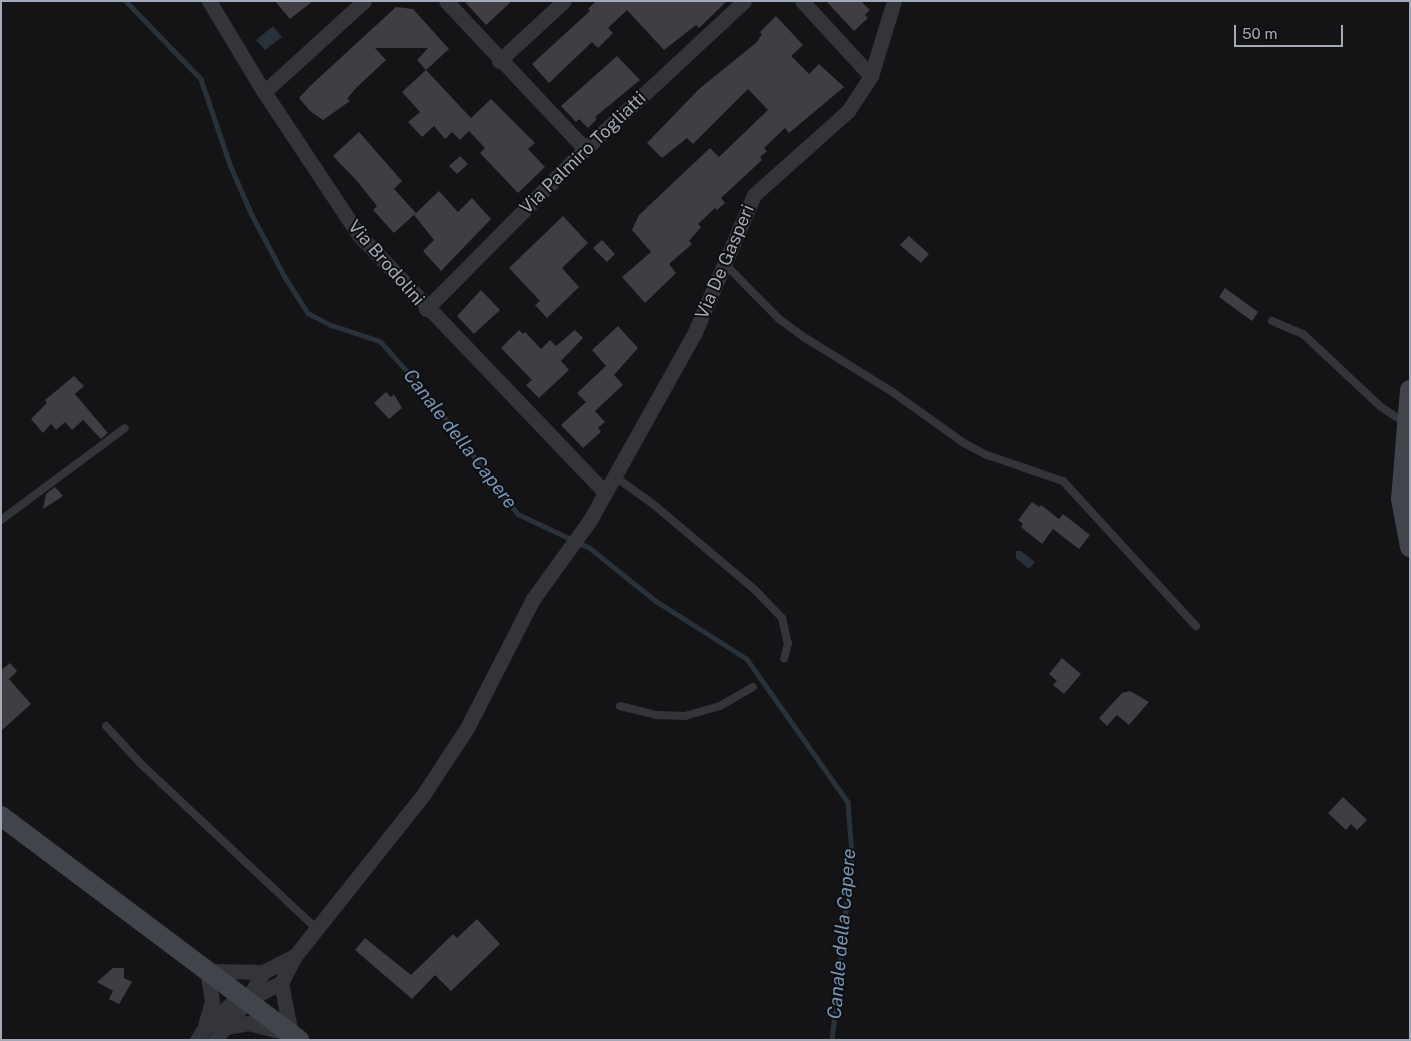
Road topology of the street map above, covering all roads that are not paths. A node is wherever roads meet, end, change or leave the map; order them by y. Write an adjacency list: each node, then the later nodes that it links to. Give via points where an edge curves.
1 (209, 1): 10 (street, Via Brodolini)
2 (364, 1): 10 (street)
3 (446, 1): 8 (street)
4 (564, 1): 8 (street)
5 (744, 1): 11 (street, Via Palmiro Togliatti)
6 (802, 1): 9 (street)
7 (894, 1): 9 (street, Via De Gasperi)
8 (499, 60): 11 (street)
9 (871, 76): 12 (street, Via De Gasperi, via 848,111 754,195)
10 (264, 92): 13 (street, Via Brodolini, via 358,235)
11 (585, 149): 13 (street, Via Palmiro Togliatti)
12 (725, 264): 18 (street, Via De Gasperi, via 695,332); 22 (lane, via 780,318 807,339 891,391 964,443 987,456 1063,481)
13 (426, 309): 19 (street, Via Brodolini)
14 (1272, 321): 16 (lane, via 1303,334 1381,406)
15 (1410, 390): 16 (main road)
16 (1407, 423): 21 (main road, via 1401,499)
17 (125, 428): 20 (lane)
18 (614, 476): 19 (street, Via De Gasperi); 23 (lane, via 653,504 747,583 782,618 788,643)
19 (605, 492): 28 (street, Via De Gasperi, via 590,520 533,598 466,728 423,795)
20 (1, 520)
21 (1410, 547)
22 (1196, 626)
23 (784, 659)
24 (753, 687): 25 (lane, via 720,706 685,716 657,715)
25 (620, 706)
26 (106, 726): 28 (lane, via 140,763)
27 (1, 816): 30 (main road)
28 (317, 929): 29 (street, Via De Gasperi)
29 (295, 956): 31 (street); 32 (street)
30 (207, 971): 31 (street); 33 (main road); 35 (street, via 212,1001)
31 (263, 972): 33 (street)
32 (281, 983): 33 (street); 36 (street)
33 (247, 1000): 34 (street); 35 (street, via 231,1004); 36 (main road)
34 (228, 1027): 35 (street); 36 (street, via 248,1022)
35 (205, 1036)
36 (295, 1037)

